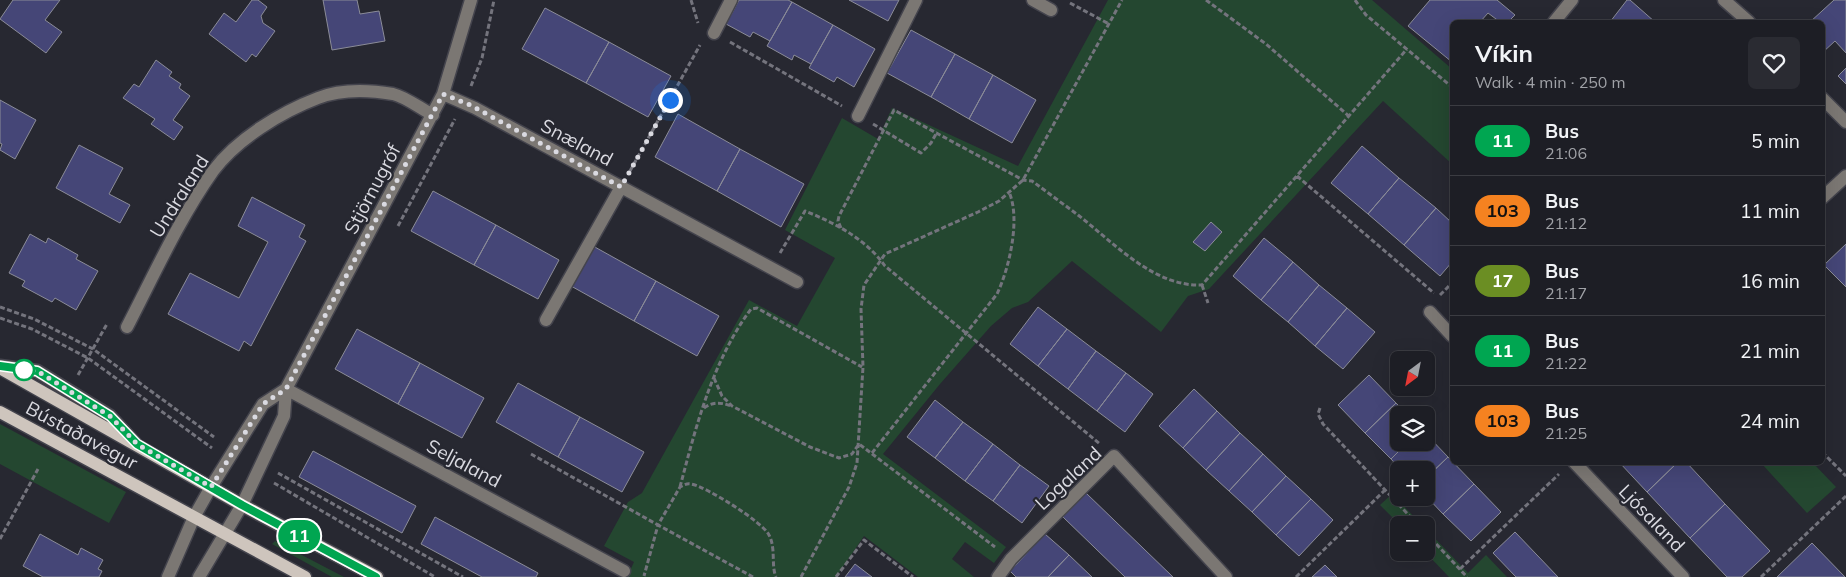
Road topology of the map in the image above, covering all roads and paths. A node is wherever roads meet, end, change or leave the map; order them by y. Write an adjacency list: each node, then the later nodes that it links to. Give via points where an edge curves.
1 (471, 0): 18 (street, Stjörnugróf)
2 (691, 0): 15 (path, via 696,19)
3 (732, 0): 15 (street)
4 (916, 0): 21 (street)
5 (1033, 0): 11 (street)
6 (1122, 0): 14 (path)
7 (1206, 0): 22 (path, via 1266,44)
8 (1355, 0): 16 (path, via 1366,14)
9 (1572, 0): 12 (street)
10 (1724, 0): 13 (street)
11 (1051, 10): 14 (path, via 1069,2)
12 (1556, 20)
13 (1747, 20)
14 (1109, 24): 28 (path)
15 (710, 32): 21 (path); 29 (path)
16 (1408, 49): 17 (path); 22 (path)
17 (1450, 85)
18 (443, 94): 20 (street, Stjörnugróf); 29 (street, Snæland, via 470,105)
19 (1825, 101): 23 (street)
20 (433, 115): 43 (street, Undraland, via 396,95 373,91 348,92 319,97 258,130 214,170 190,206); 52 (street, Stjörnugróf)
21 (858, 116): 24 (path)
22 (1350, 117): 26 (path)
23 (1846, 122)
24 (884, 130): 25 (path, via 921,153); 25 (path, via 894,110); 32 (path, via 840,216)
25 (937, 132): 28 (path)
26 (1298, 176): 36 (path); 37 (path)
27 (1846, 176): 31 (street)
28 (1023, 180): 30 (path); 36 (path, via 1032,181 1159,275 1177,282)
29 (621, 187): 34 (street, Snæland); 42 (street)
30 (1009, 192): 33 (path, via 978,212 885,254); 44 (path, via 1012,222 1008,264 997,294)
31 (1825, 195)
32 (841, 228): 33 (path, via 877,253); 34 (path, via 805,212)
33 (881, 260): 44 (path); 49 (path, via 862,292)
34 (771, 268): 35 (street, Snæland)
35 (797, 282)
36 (1202, 285): 38 (path)
37 (1438, 296)
38 (1208, 303)
39 (0, 307): 46 (path, via 34,319)
40 (1430, 312): 45 (street)
41 (0, 318): 47 (path, via 32,329)
42 (546, 320)
43 (127, 327): 46 (path, via 111,318)
44 (966, 334): 60 (path); 63 (path)
45 (1450, 334)
46 (93, 349): 47 (path); 57 (path)
47 (88, 358): 51 (path); 59 (path)
48 (0, 367): 69 (main road, Bústaðavegur)
49 (863, 367): 50 (path, via 753,308 726,351); 58 (path)
50 (714, 378): 53 (path, via 722,396); 54 (path)
51 (74, 384)
52 (286, 389): 69 (street, Stjörnugróf, via 263,404); 73 (street, Stjörnugróf, via 284,416); 82 (street, Seljaland)
53 (734, 407): 54 (path, via 719,403); 58 (path, via 835,458 846,457)
54 (704, 408): 70 (path, via 694,432)
55 (1320, 408): 71 (path, via 1318,414 1323,424)
56 (0, 412): 75 (main road, Bústaðavegur)
57 (214, 437)
58 (860, 444): 60 (path); 92 (path, via 849,487)
59 (207, 445)
60 (872, 453): 80 (path)
61 (530, 454): 76 (path)
62 (1825, 455): 67 (path)
63 (1114, 456): 80 (street, Logaland); 96 (street, Logaland)
64 (1569, 466): 81 (path); 99 (street, Ljósaland)
65 (38, 469): 78 (path)
66 (276, 472): 88 (path)
67 (1846, 476)
68 (275, 483): 87 (path)
69 (211, 487): 73 (main road, Bústaðavegur); 75 (street, Stjörnugróf)
70 (680, 487): 76 (path); 91 (path, via 696,486 762,525 770,536)
71 (1385, 490): 74 (path); 97 (path)
72 (1846, 496): 100 (path)
73 (242, 505): 77 (street, Stjörnugróf); 86 (main road, Bústaðavegur)
74 (1410, 516)
75 (194, 517): 77 (main road, Bústaðavegur); 83 (street, Stjörnugróf)
76 (658, 525): 89 (path); 90 (path)
77 (226, 534): 84 (street, Stjörnugróf); 85 (main road, Bústaðavegur)
78 (0, 539)
79 (1435, 543): 81 (path)
80 (1011, 559): 95 (street, Logaland)
81 (1460, 569): 98 (path)
82 (624, 571)
83 (168, 577)
84 (199, 577)
85 (305, 577)
86 (376, 577)
87 (435, 577)
88 (463, 577)
89 (644, 577)
90 (753, 577)
91 (776, 577)
92 (800, 577)
93 (836, 577): 94 (path, via 864,540)
94 (913, 577)
95 (998, 577)
96 (1226, 577)
97 (1296, 577)
98 (1467, 577)
99 (1683, 577)
100 (1761, 577)

